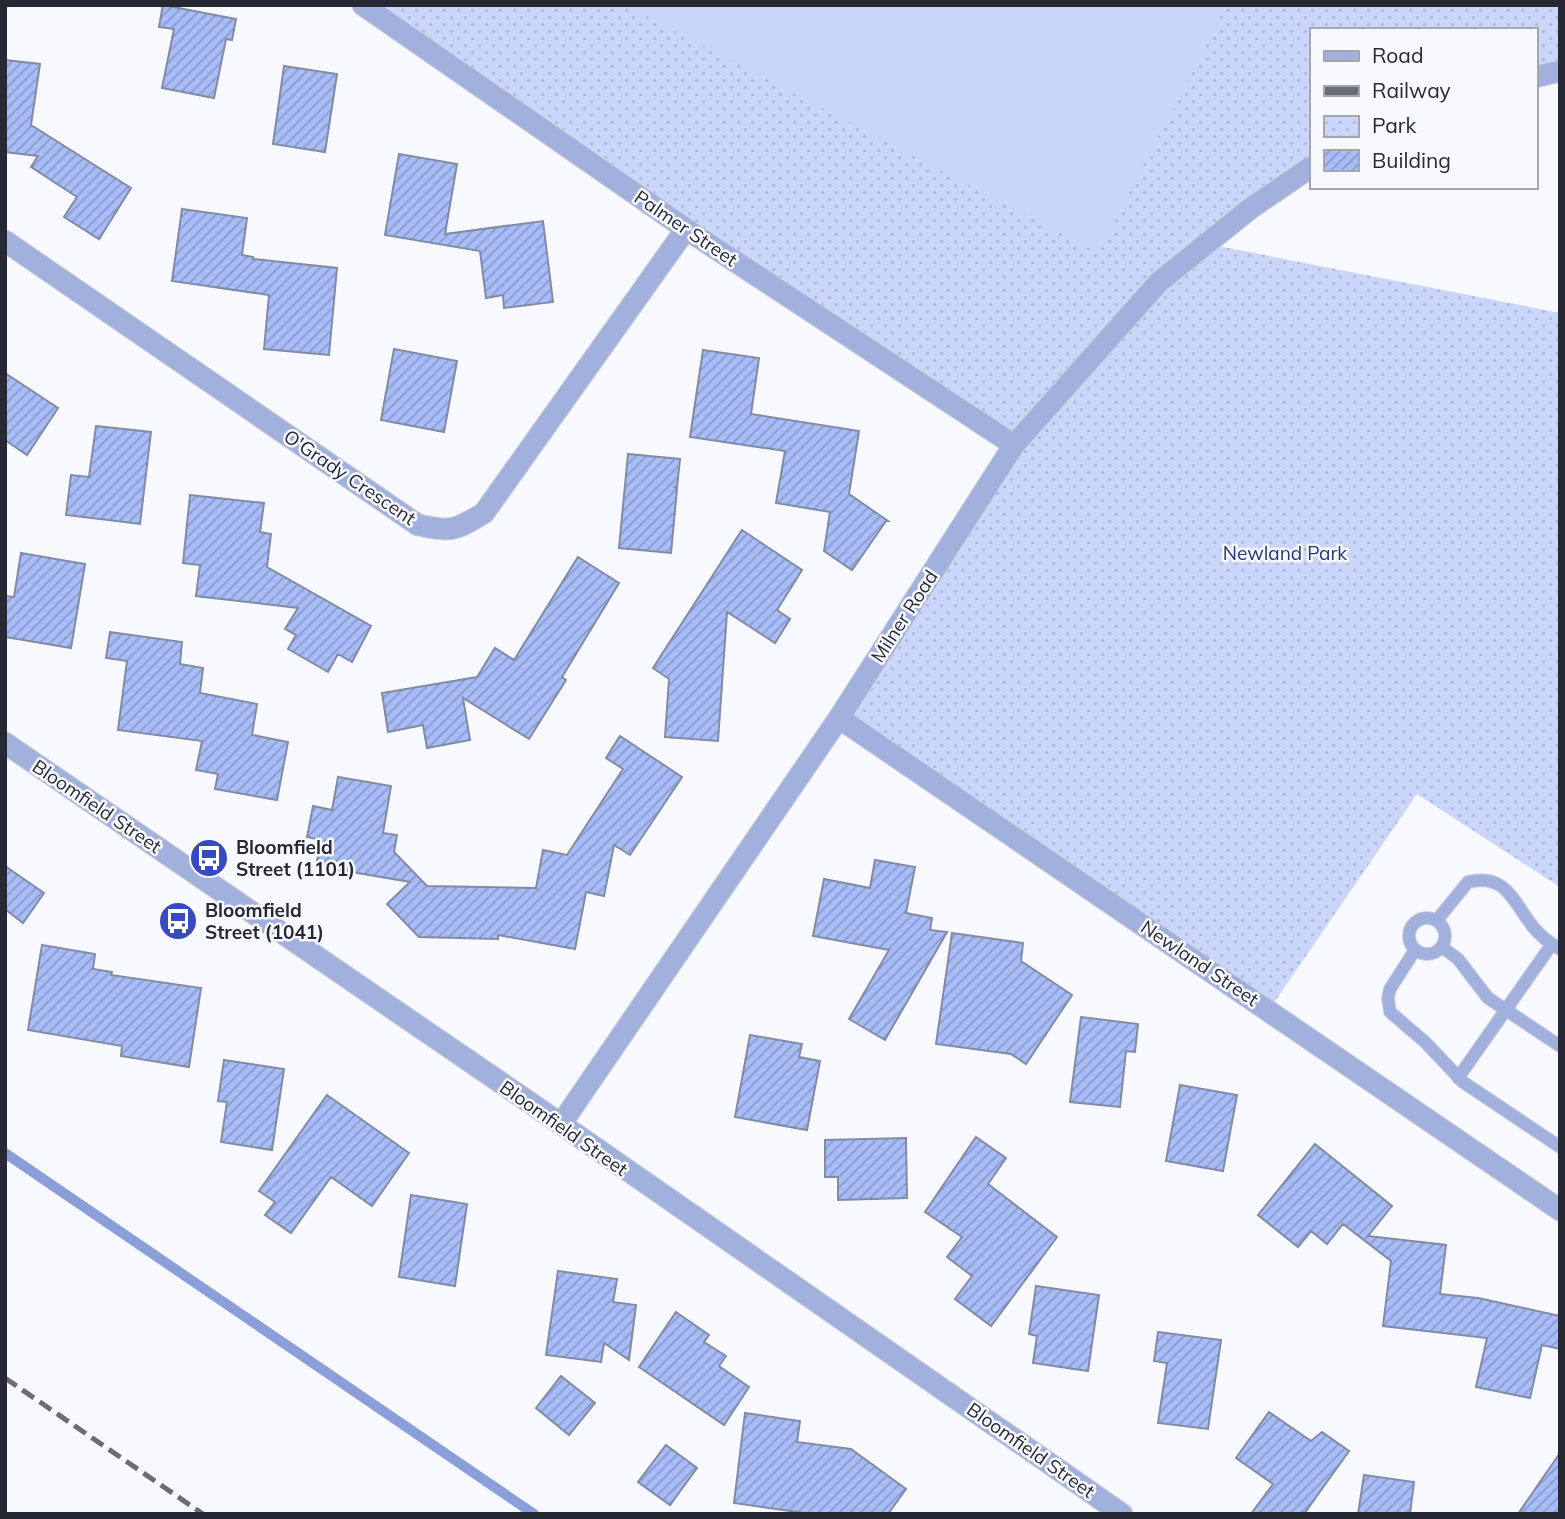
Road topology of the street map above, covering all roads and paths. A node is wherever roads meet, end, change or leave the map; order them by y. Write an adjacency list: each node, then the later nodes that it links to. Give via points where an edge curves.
1 (363, 5): 5 (street, Palmer Street)
2 (1560, 71): 3 (street)
3 (1537, 77)
4 (1310, 168): 7 (street, Milner Road, via 1159,282)
5 (686, 229): 6 (street, O'Grady Crescent, via 484,513 446,531 418,525); 7 (street, Palmer Street)
6 (5, 241)
7 (1014, 445): 8 (street, Milner Road)
8 (839, 718): 17 (street, Milner Road); 19 (street, Newland Street)
9 (5, 743): 17 (street, Bloomfield Street)
10 (1437, 920): 11 (lane, via 1468,882 1491,881 1506,888 1533,927); 12 (lane, via 1446,935); 13 (lane, via 1424,918 1413,925 1409,938)
11 (1556, 946): 14 (lane)
12 (1442, 947): 13 (lane, via 1426,954); 14 (lane, via 1458,959 1484,994)
13 (1415, 950): 16 (lane, via 1390,989 1388,1005 1394,1017 1414,1031)
14 (1506, 1010): 15 (lane); 16 (lane)
15 (1560, 1046)
16 (1458, 1078): 18 (lane)
17 (561, 1124): 20 (street, Bloomfield Street)
18 (1560, 1147)
19 (1560, 1210)
20 (1122, 1514)

